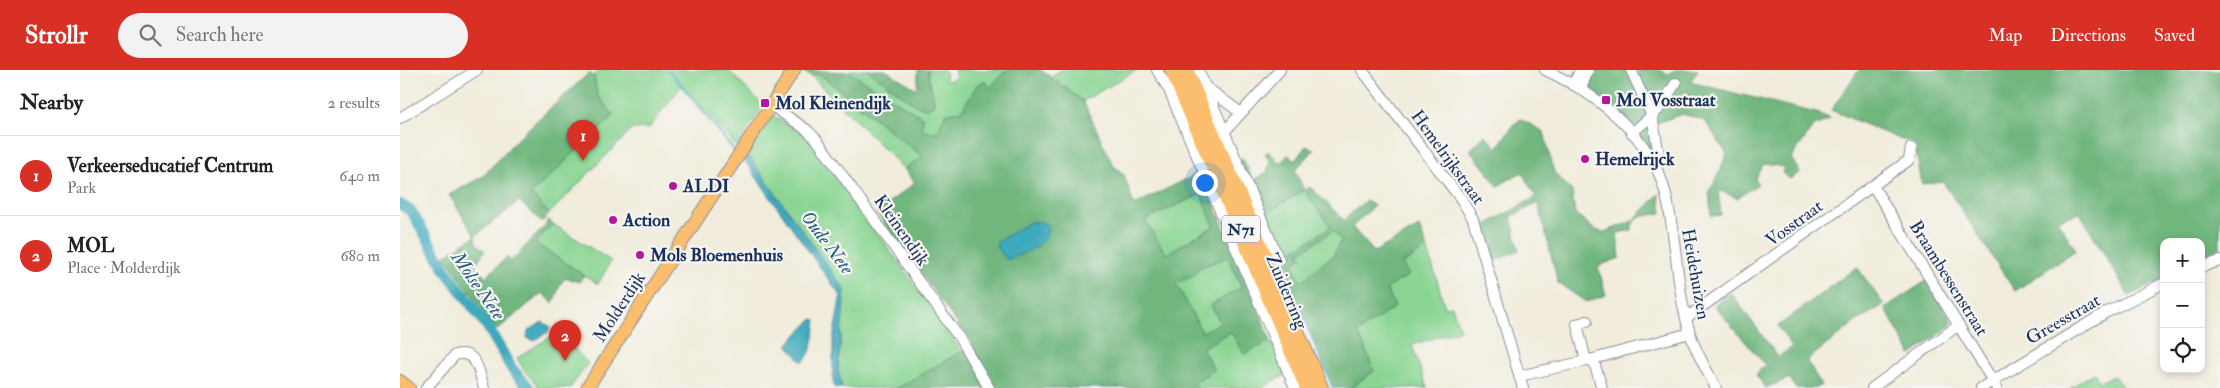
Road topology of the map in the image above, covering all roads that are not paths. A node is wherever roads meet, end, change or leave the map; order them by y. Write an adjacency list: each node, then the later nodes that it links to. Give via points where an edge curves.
1 (477, 70): 18 (street)
2 (794, 70): 15 (main road, Molderdijk)
3 (1157, 70): 39 (street, via 1169,90)
4 (1172, 70): 40 (highway, Zuiderring / N71)
5 (1280, 70): 16 (street)
6 (1362, 70): 33 (street, Hemelrijkstraat, via 1473,219)
7 (1545, 70): 14 (street, Heidehuizen)
8 (1580, 70): 14 (street)
9 (1588, 70): 14 (street)
10 (1631, 70): 17 (street)
11 (1192, 71): 13 (street); 41 (highway, Zuiderring / N71)
12 (1676, 83): 17 (street)
13 (1206, 87): 16 (street); 19 (street)
14 (1578, 87): 20 (street, Heidehuizen, via 1605,106)
15 (771, 105): 37 (main road, Molderdijk); 38 (street, Kleinendijk, via 817,140 958,336)
16 (1242, 113): 19 (street)
17 (1652, 116): 20 (street); 22 (street, via 1659,155)
18 (400, 118)
19 (1225, 131): 24 (street)
20 (1632, 133): 22 (street, Heidehuizen)
21 (1910, 148): 23 (street, Vosstraat, via 1909,160)
22 (1653, 163): 28 (street, Heidehuizen, via 1666,194)
23 (1873, 186): 28 (street, Vosstraat); 30 (street, Braambessenstraat)
24 (1279, 260)
25 (2220, 261): 26 (street)
26 (2205, 266)
27 (2162, 283): 34 (street, Greesstraat, via 2105,313)
28 (1686, 318): 31 (street, Heidehuizen)
29 (1587, 322): 32 (street, via 1577,324)
30 (1959, 325): 34 (street, Braambessenstraat); 45 (street)
31 (1690, 332): 32 (street); 44 (street, Heidehuizen)
32 (1589, 360): 33 (street); 43 (street)
33 (1519, 376): 42 (street, Hemelrijkstraat)
34 (1995, 384): 46 (street, Greesstraat)
35 (426, 388): 36 (street, via 455,355 462,353 473,357 477,363)
36 (484, 388)
37 (587, 388)
38 (989, 388)
39 (1295, 388)
40 (1307, 388)
41 (1321, 388)
42 (1523, 388)
43 (1602, 388)
44 (1716, 388)
45 (1872, 388)
46 (1981, 388)

